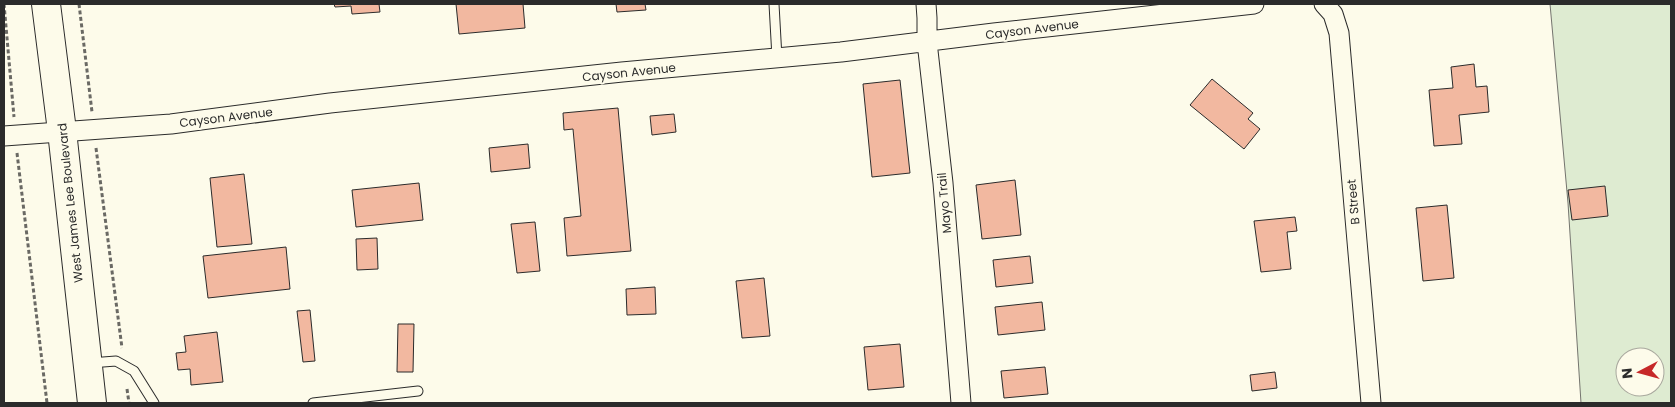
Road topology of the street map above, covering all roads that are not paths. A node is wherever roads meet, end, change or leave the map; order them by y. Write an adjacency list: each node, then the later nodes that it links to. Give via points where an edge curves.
1 (46, 4): 8 (main road, West James Lee Boulevard)
2 (774, 4): 7 (lane)
3 (926, 4): 6 (street, Mayo Trail)
4 (1254, 4): 6 (street, Cayson Avenue)
5 (1324, 4): 16 (street, B Street, via 1334,14 1339,33)
6 (927, 42): 7 (street, Cayson Avenue); 15 (street, Mayo Trail, via 943,183)
7 (777, 58): 8 (street, Cayson Avenue, via 330,103 171,124)
8 (62, 131): 9 (street, Cayson Avenue); 10 (main road, West James Lee Boulevard)
9 (9, 135)
10 (87, 363): 12 (main road, West James Lee Boulevard); 13 (lane, via 116,361 134,371)
11 (418, 390): 14 (lane)
12 (92, 403)
13 (154, 403)
14 (313, 403)
15 (961, 403)
16 (1371, 403)

